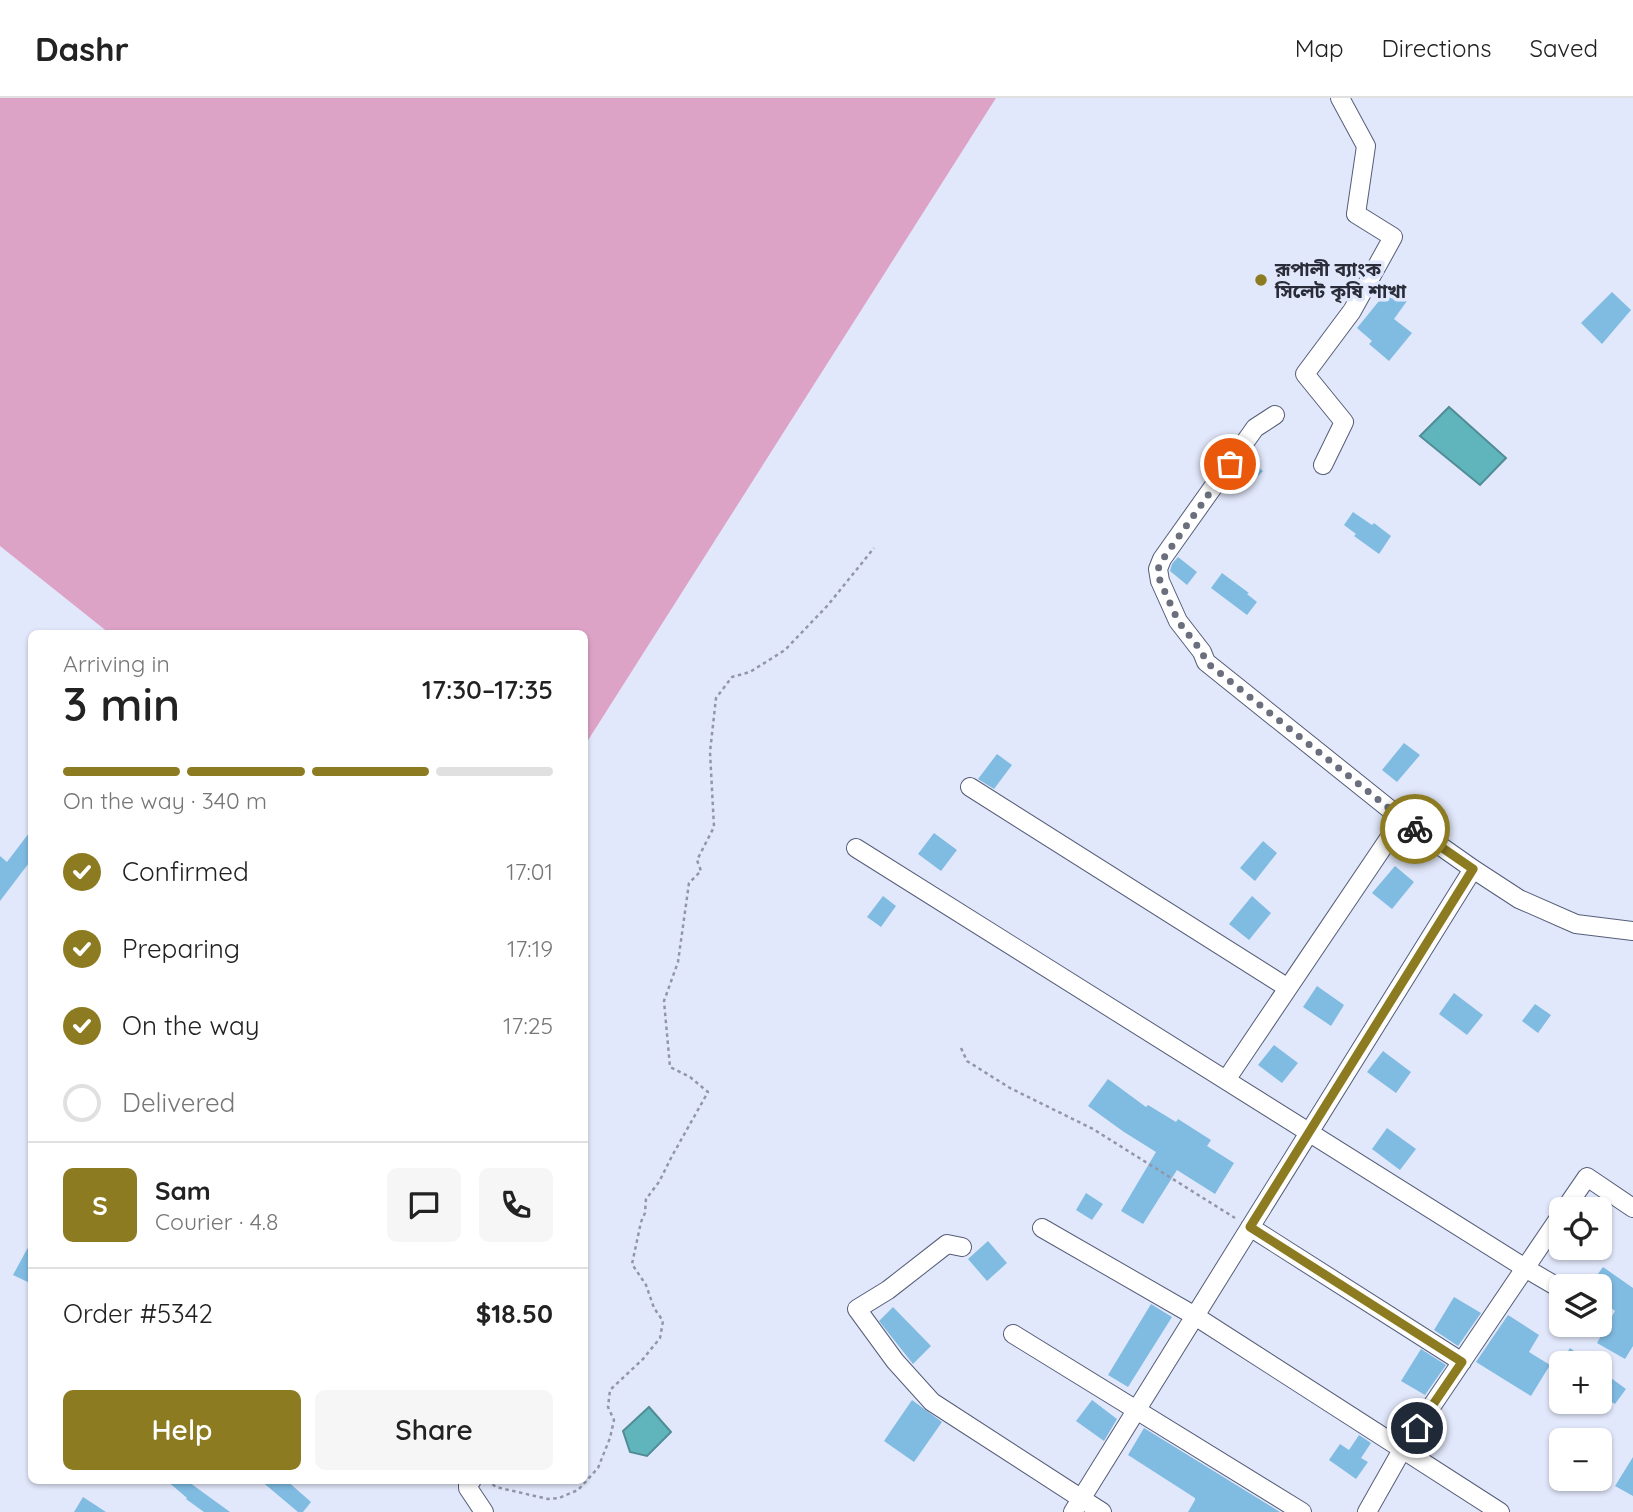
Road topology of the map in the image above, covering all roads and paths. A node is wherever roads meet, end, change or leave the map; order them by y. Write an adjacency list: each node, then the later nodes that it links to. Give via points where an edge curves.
1 (1340, 98): 3 (street, via 1366,146 1356,214 1393,237 1352,312 1305,374 1344,422)
2 (1275, 415): 6 (street, via 1255,428 1163,559 1158,569 1160,581 1178,621 1206,662)
3 (1323, 465)
4 (874, 548): 27 (path, via 785,650 750,672 732,677 716,698 710,752 714,827 697,860 701,871 689,883 678,962 664,1001 670,1066 708,1092 646,1199 632,1264 663,1321 660,1338 610,1390 608,1407 614,1420 610,1438 598,1468)
5 (970, 787): 10 (street)
6 (1402, 819): 8 (street); 10 (street)
7 (856, 848): 12 (street)
8 (1473, 869): 9 (street, via 1519,899 1576,924); 13 (street)
9 (1633, 932)
10 (1288, 988): 12 (street)
11 (961, 1048): 16 (path, via 967,1061 1010,1088 1093,1129)
12 (1226, 1080): 13 (street)
13 (1310, 1132): 16 (street); 20 (street)
14 (1573, 1197): 15 (street, via 1587,1177)
15 (1633, 1208)
16 (1250, 1227): 22 (street); 24 (street)
17 (1042, 1228): 22 (street)
18 (1549, 1233): 20 (street)
19 (962, 1247): 31 (street, via 947,1244 857,1309 932,1402)
20 (1525, 1268): 21 (street); 24 (street)
21 (1549, 1282)
22 (1195, 1316): 25 (street); 26 (street)
23 (1013, 1334): 25 (street)
24 (1462, 1362): 26 (street)
25 (1137, 1410): 31 (street); 34 (street)
26 (1402, 1450): 35 (street); 36 (street)
27 (588, 1479)
28 (468, 1484): 32 (street)
29 (492, 1484): 30 (path, via 548,1499)
30 (583, 1484)
31 (1077, 1505): 33 (street)
32 (484, 1512)
33 (1102, 1512)
34 (1302, 1512)
35 (1367, 1512)
36 (1500, 1512)

